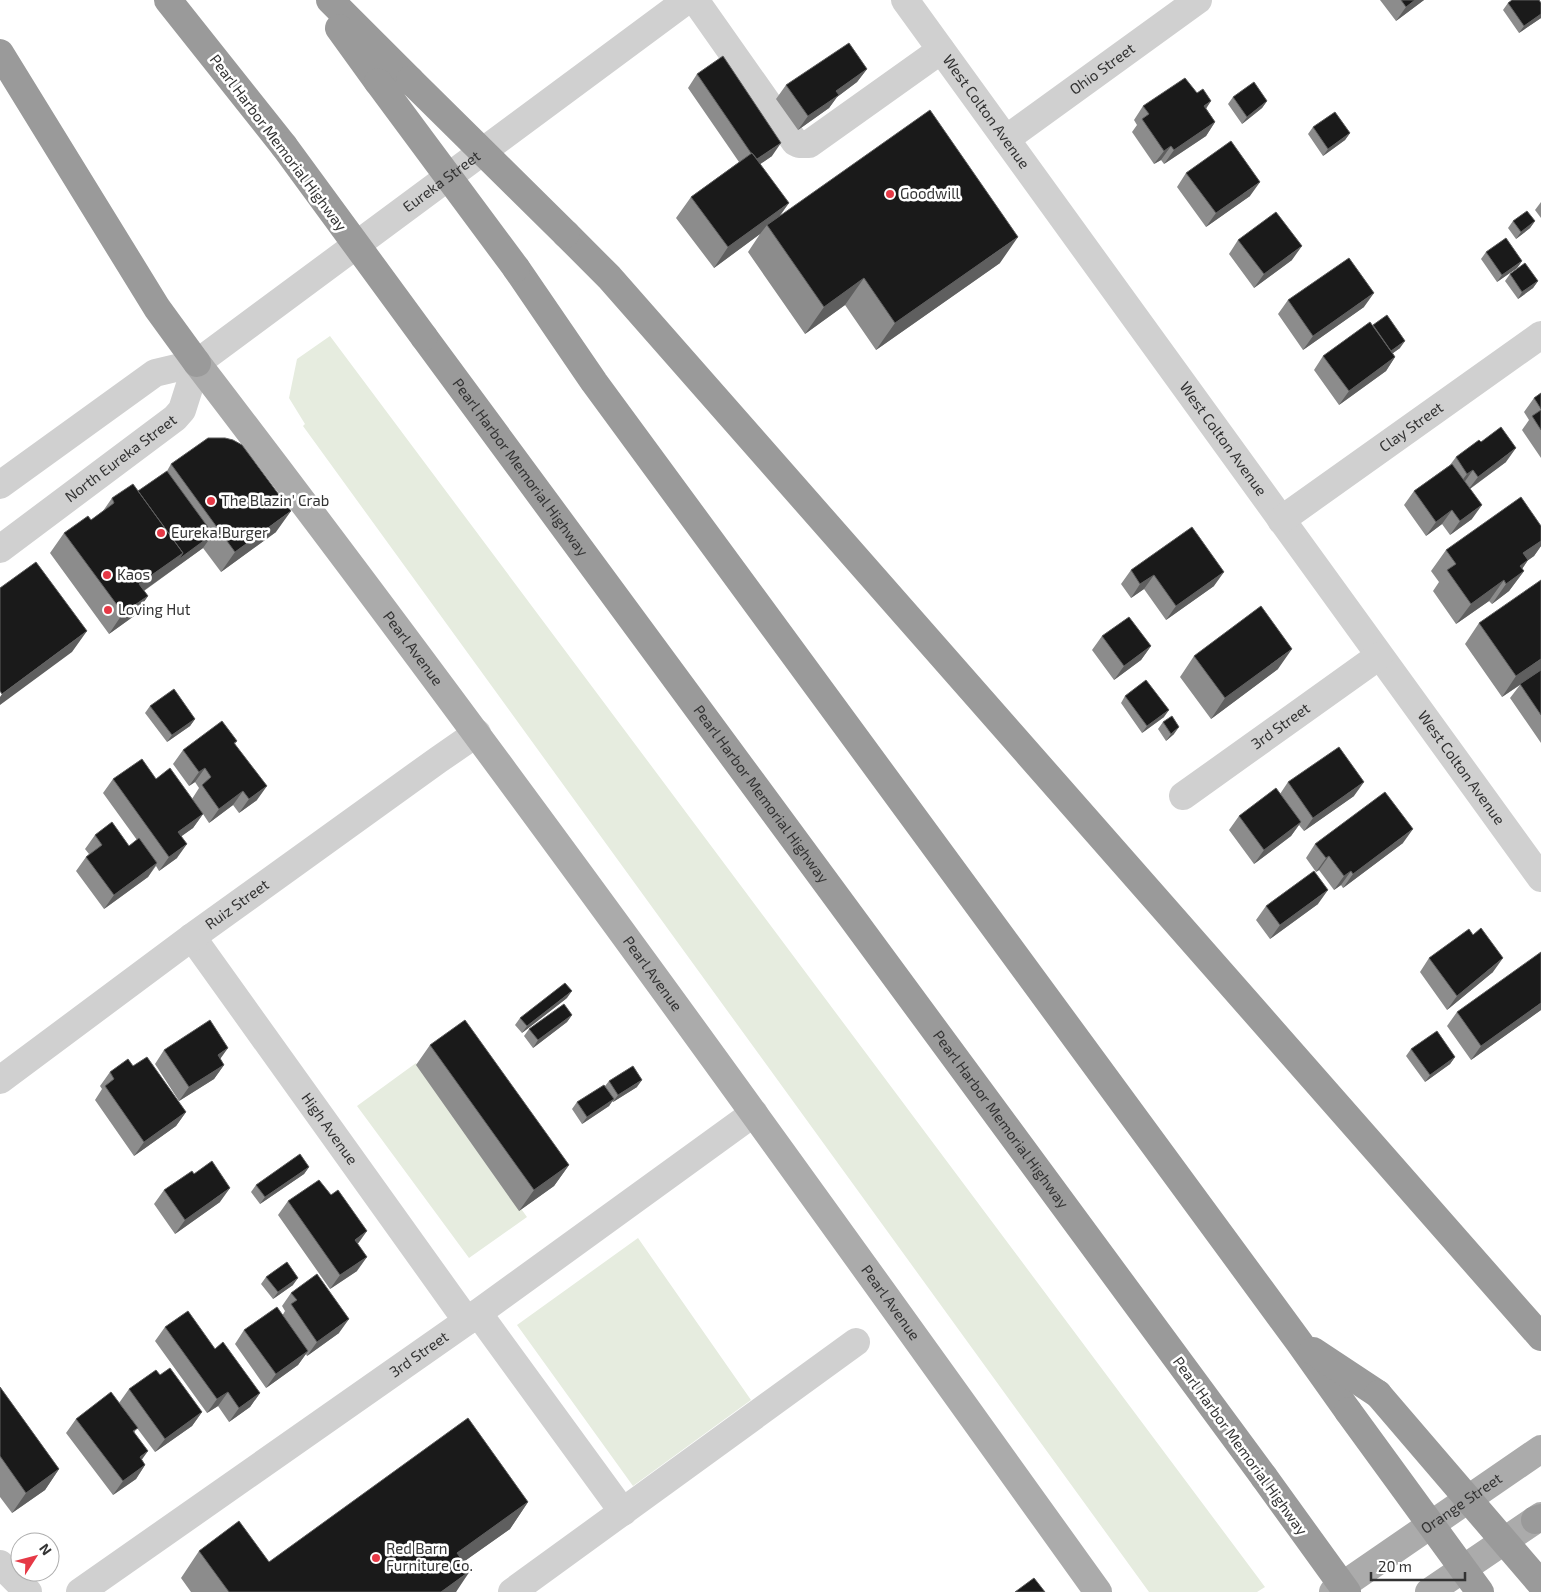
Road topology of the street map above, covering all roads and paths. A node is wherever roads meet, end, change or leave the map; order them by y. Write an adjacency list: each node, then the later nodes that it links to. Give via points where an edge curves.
1 (168, 0): 37 (highway, Pearl Harbor Memorial Highway, bridge, via 284,146)
2 (319, 0): 26 (highway, bridge, via 516,268 594,382)
3 (330, 0): 24 (highway, bridge, via 609,277)
4 (687, 0): 12 (street, Eureka Street)
5 (695, 0): 8 (street, via 799,144 810,144)
6 (905, 0): 8 (street, West Colton Avenue)
7 (1198, 0): 10 (street, Ohio Street)
8 (941, 50): 10 (street, West Colton Avenue)
9 (0, 53): 12 (highway, via 157,308)
10 (1006, 139): 14 (street, West Colton Avenue)
11 (1538, 343): 14 (street, Clay Street)
12 (197, 363): 13 (street, via 155,373); 15 (street, North Eureka Street, via 182,410 175,418); 17 (main road, Pearl Avenue)
13 (0, 485)
14 (1281, 520): 16 (street, West Colton Avenue)
15 (0, 549)
16 (1380, 656): 18 (street, 3rd Street); 19 (street, West Colton Avenue)
17 (477, 733): 20 (street, Ruiz Street); 22 (main road, Pearl Avenue)
18 (1183, 796)
19 (1541, 878)
20 (192, 938): 21 (street, Ruiz Street); 23 (street, High Avenue)
21 (0, 1080)
22 (754, 1113): 23 (street, 3rd Street); 35 (main road, Pearl Avenue)
23 (473, 1317): 28 (street, High Avenue); 33 (street, 3rd Street)
24 (1541, 1337)
25 (856, 1342): 28 (street)
26 (1300, 1342): 31 (highway, bridge, via 1378,1394); 39 (highway, bridge)
27 (1541, 1449): 36 (main road, Orange Street)
28 (623, 1512): 34 (street)
29 (1539, 1518): 38 (main road)
30 (0, 1564): 32 (street)
31 (1541, 1584)
32 (28, 1592)
33 (80, 1592)
34 (512, 1592)
35 (1098, 1592)
36 (1333, 1592)
37 (1347, 1592)
38 (1429, 1592)
39 (1480, 1592)

